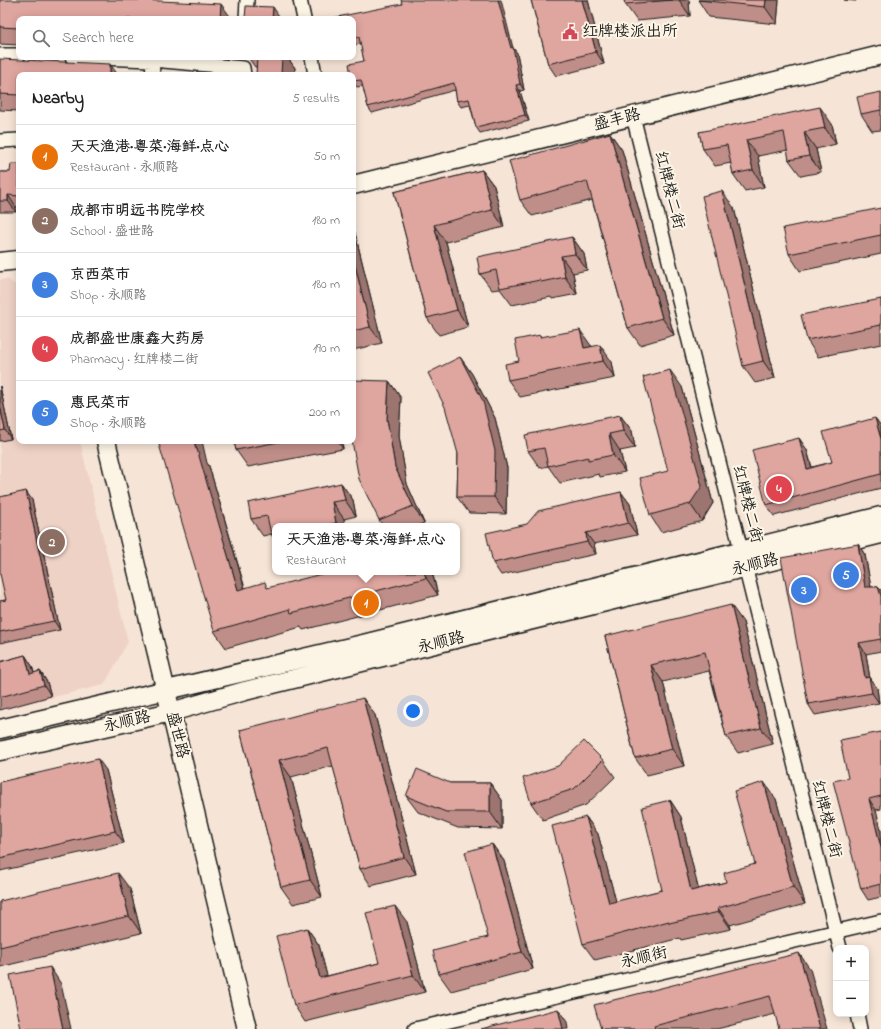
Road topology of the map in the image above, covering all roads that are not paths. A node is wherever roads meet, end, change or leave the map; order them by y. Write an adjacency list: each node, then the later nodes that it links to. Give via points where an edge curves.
1 (247, 0): 3 (street)
2 (300, 0): 4 (street)
3 (246, 16)
4 (303, 16)
5 (0, 55): 6 (street)
6 (16, 55)
7 (881, 55): 13 (main road, 盛丰路)
8 (152, 60): 10 (street); 11 (street)
9 (313, 60): 12 (street)
10 (244, 67)
11 (153, 72)
12 (315, 72)
13 (633, 116): 16 (main road, 盛丰路); 22 (street, 红牌楼二街)
14 (16, 140): 15 (street)
15 (0, 141)
16 (356, 184)
17 (16, 260): 18 (main road)
18 (0, 262)
19 (107, 444): 24 (main road, 盛世路)
20 (881, 516): 22 (main road)
21 (881, 534): 23 (main road, 永顺路)
22 (741, 550): 23 (street, 红牌楼二街); 24 (main road)
23 (746, 568): 25 (main road, 永顺路, via 245,691); 29 (street, 红牌楼二街)
24 (166, 690): 25 (main road, 盛世路); 26 (main road)
25 (171, 712): 27 (main road, 永顺路); 32 (main road, 盛世路)
26 (0, 729)
27 (0, 751)
28 (881, 921): 29 (street, 永顺街)
29 (836, 932): 30 (street, 红牌楼二街); 33 (street, 永顺街)
30 (839, 945)
31 (858, 1017): 34 (street)
32 (248, 1029)
33 (415, 1029)
34 (860, 1029)

